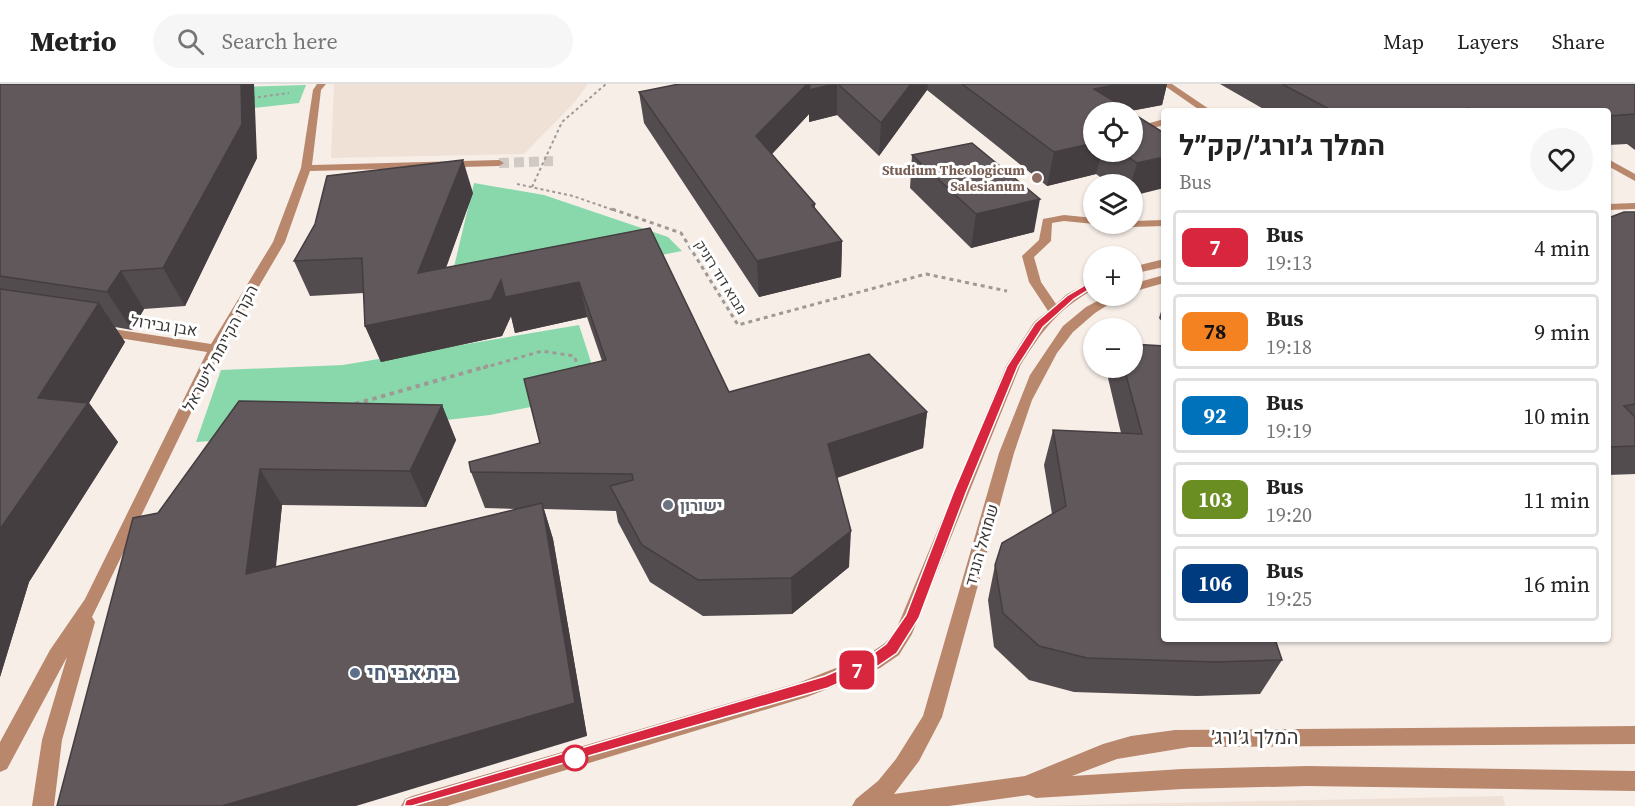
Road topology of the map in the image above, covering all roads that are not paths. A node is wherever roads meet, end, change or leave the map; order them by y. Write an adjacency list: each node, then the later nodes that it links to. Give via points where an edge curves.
1 (1166, 84): 3 (street)
2 (320, 87): 8 (street, הקרן הקיימת לישראל)
3 (1206, 108)
4 (1161, 123): 5 (street)
5 (1143, 127)
6 (499, 164): 8 (street)
7 (1611, 164): 9 (street)
8 (306, 168): 23 (street, הקרן הקיימת לישראל, via 279,242)
9 (1635, 178)
10 (1635, 206): 11 (street)
11 (1611, 207)
12 (1083, 220): 21 (street, via 1047,221 1045,241 1028,256 1035,282)
13 (1161, 223): 14 (street)
14 (1143, 224)
15 (1161, 264): 16 (street)
16 (1143, 268)
17 (1161, 280): 18 (street)
18 (1143, 285)
19 (1083, 291): 21 (street)
20 (1098, 306): 31 (street, שמואל הנגיד, via 1070,327 1028,395 1000,476 932,717 921,742 900,772)
21 (1054, 311): 30 (street, via 1025,345 1003,387 912,618 891,649 873,662 800,691)
22 (91, 330): 23 (street, אבן גבירול)
23 (215, 349): 24 (street, הקרן הקיימת לישראל)
24 (91, 604): 26 (street, הקרן הקיימת לישראל, via 57,656); 29 (street, הקרן הקיימת לישראל, via 52,740)
25 (1635, 735): 28 (street, המלך ג׳ורג׳, via 1181,738 1102,753 1050,778)
26 (0, 762)
27 (1635, 781): 28 (street, via 1307,776 1113,782)
28 (1003, 791): 32 (street, המלך ג׳ורג׳)
29 (43, 806)
30 (412, 806)
31 (863, 806)
32 (885, 806)

